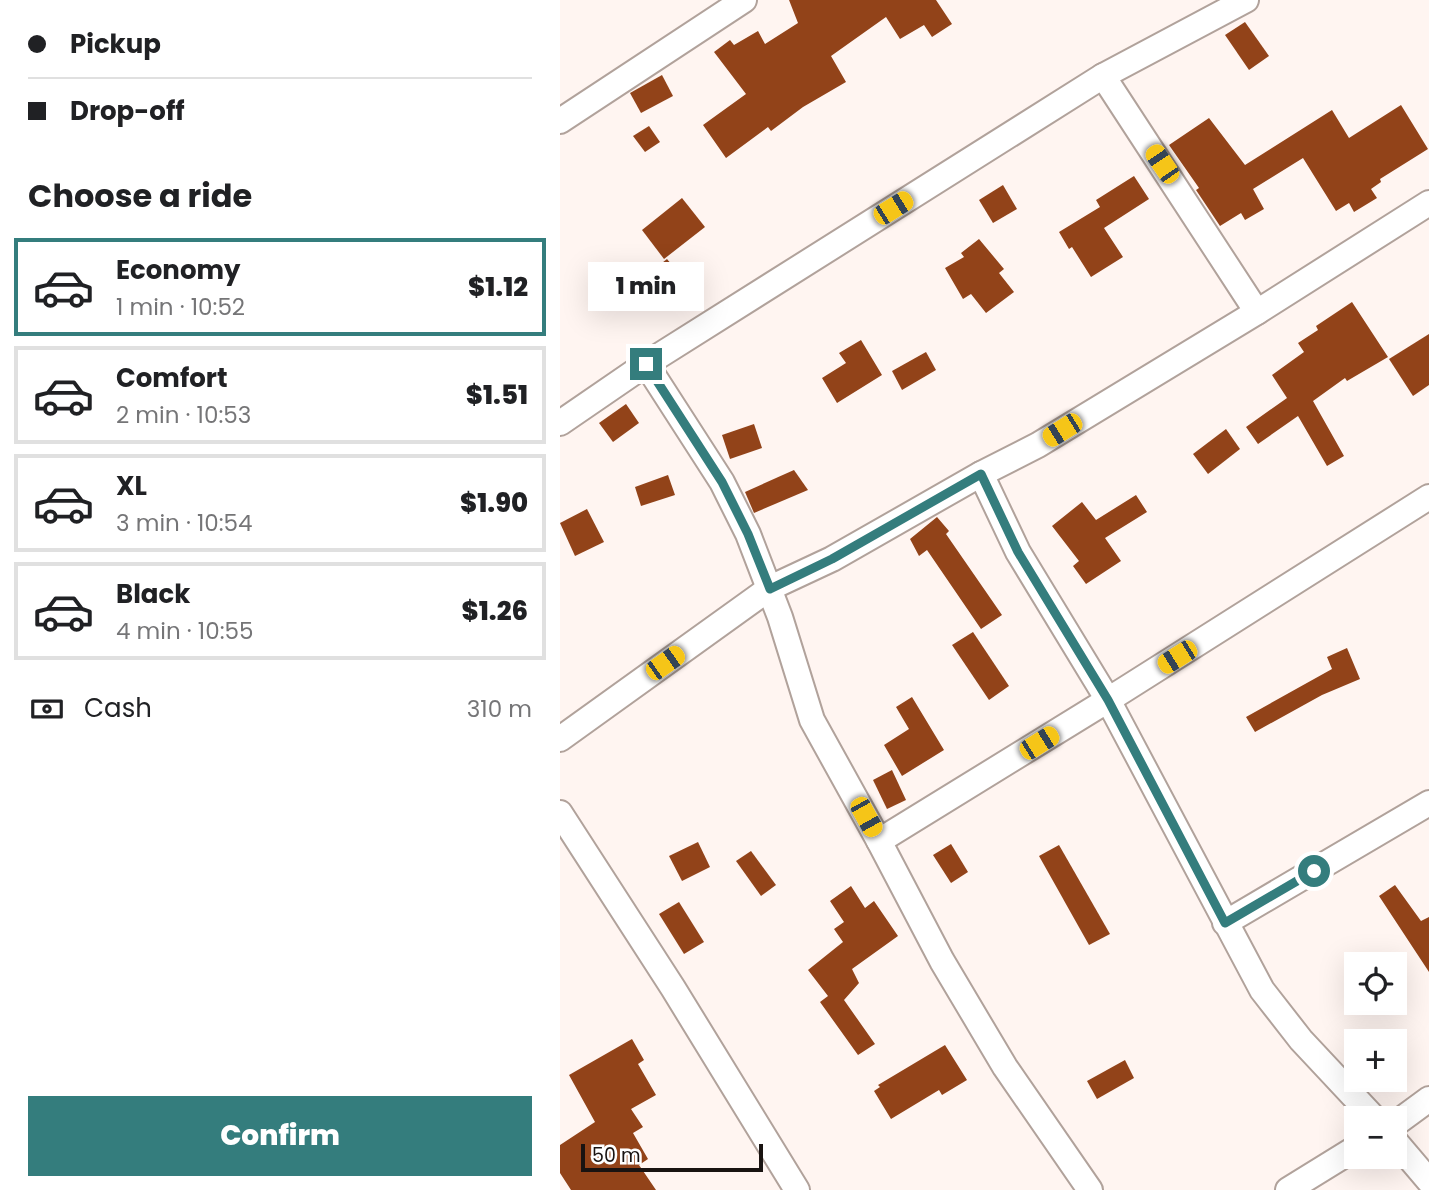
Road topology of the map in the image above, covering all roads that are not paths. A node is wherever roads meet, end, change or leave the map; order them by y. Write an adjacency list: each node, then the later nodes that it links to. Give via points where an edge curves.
1 (744, 0): 4 (street)
2 (1246, 0): 3 (street)
3 (1103, 76): 6 (street); 7 (street)
4 (560, 121)
5 (1429, 203): 6 (street)
6 (1257, 312): 9 (street, via 1038,445)
7 (646, 364): 8 (street); 11 (street, via 722,482)
8 (560, 423)
9 (981, 474): 11 (street); 12 (street, via 1018,552)
10 (1429, 497): 12 (street)
11 (770, 589): 13 (street); 16 (street, via 812,720)
12 (1108, 700): 16 (street); 17 (street)
13 (560, 738)
14 (1429, 803): 17 (street)
15 (560, 813): 24 (street)
16 (879, 841): 25 (street, via 1005,1067)
17 (1225, 923): 19 (street, via 1262,990)
18 (1429, 1099): 20 (street)
19 (1363, 1106)
20 (1407, 1115)
21 (1407, 1155): 23 (street)
22 (1344, 1156): 26 (street)
23 (1429, 1181)
24 (797, 1190)
25 (1090, 1190)
26 (1289, 1190)

